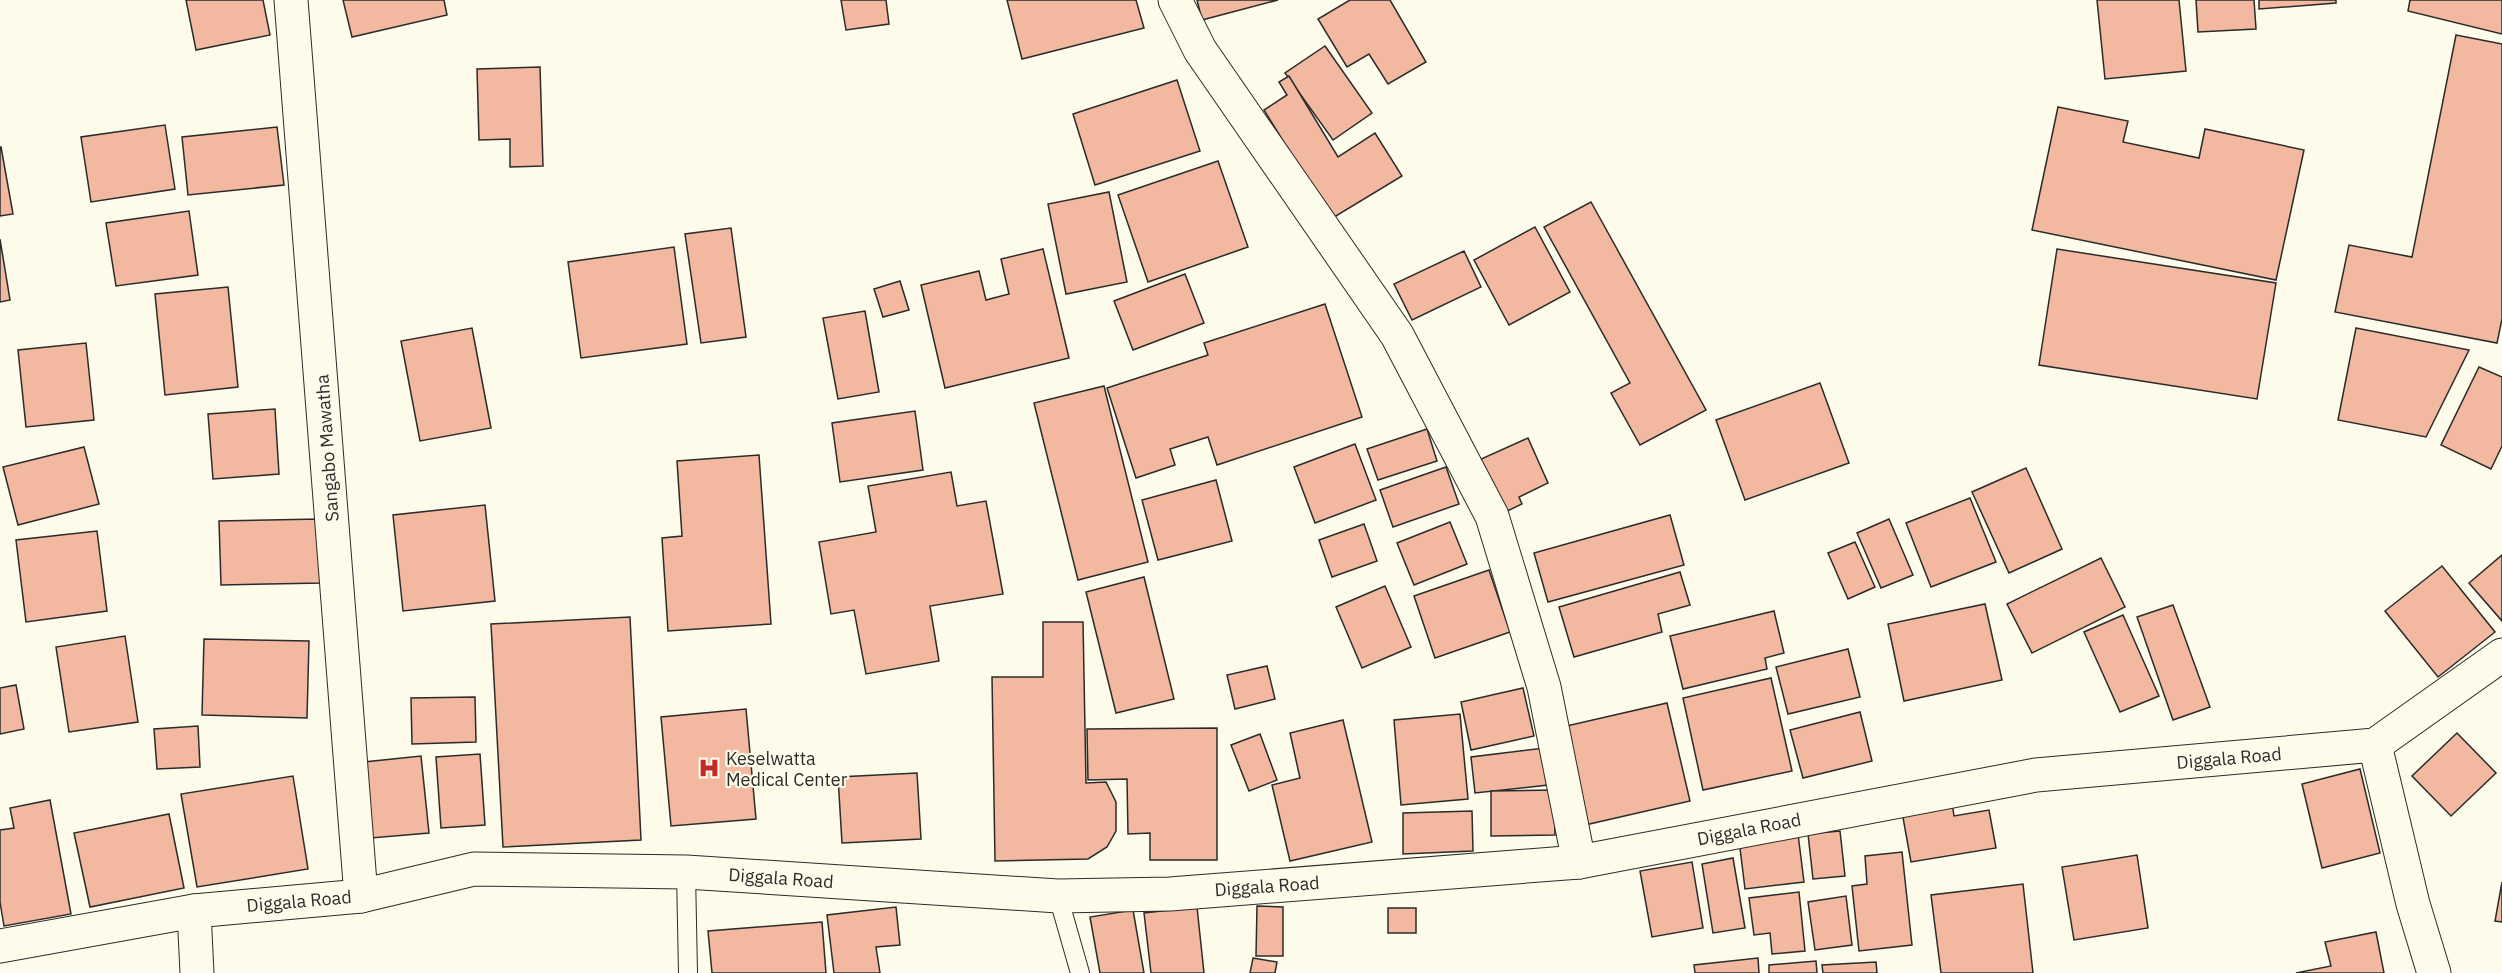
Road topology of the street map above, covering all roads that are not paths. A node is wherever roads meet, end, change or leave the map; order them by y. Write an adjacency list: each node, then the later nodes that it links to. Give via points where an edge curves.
1 (291, 0): 7 (street, Sangabo Mawatha)
2 (1175, 0): 5 (street, via 1200,50 1397,334 1492,516 1544,687)
3 (2502, 655): 4 (street)
4 (2375, 745): 5 (street, Diggala Road, via 2036,775); 14 (street, via 2413,904)
5 (1579, 862): 8 (street, Diggala Road, via 1170,894)
6 (686, 872): 7 (street, Diggala Road, via 474,869); 8 (street, Diggala Road); 12 (lane)
7 (361, 896): 9 (street, Diggala Road)
8 (1058, 896): 13 (lane)
9 (194, 911): 10 (street, Diggala Road); 11 (street)
10 (0, 946)
11 (197, 973)
12 (688, 973)
13 (1080, 973)
14 (2434, 973)

